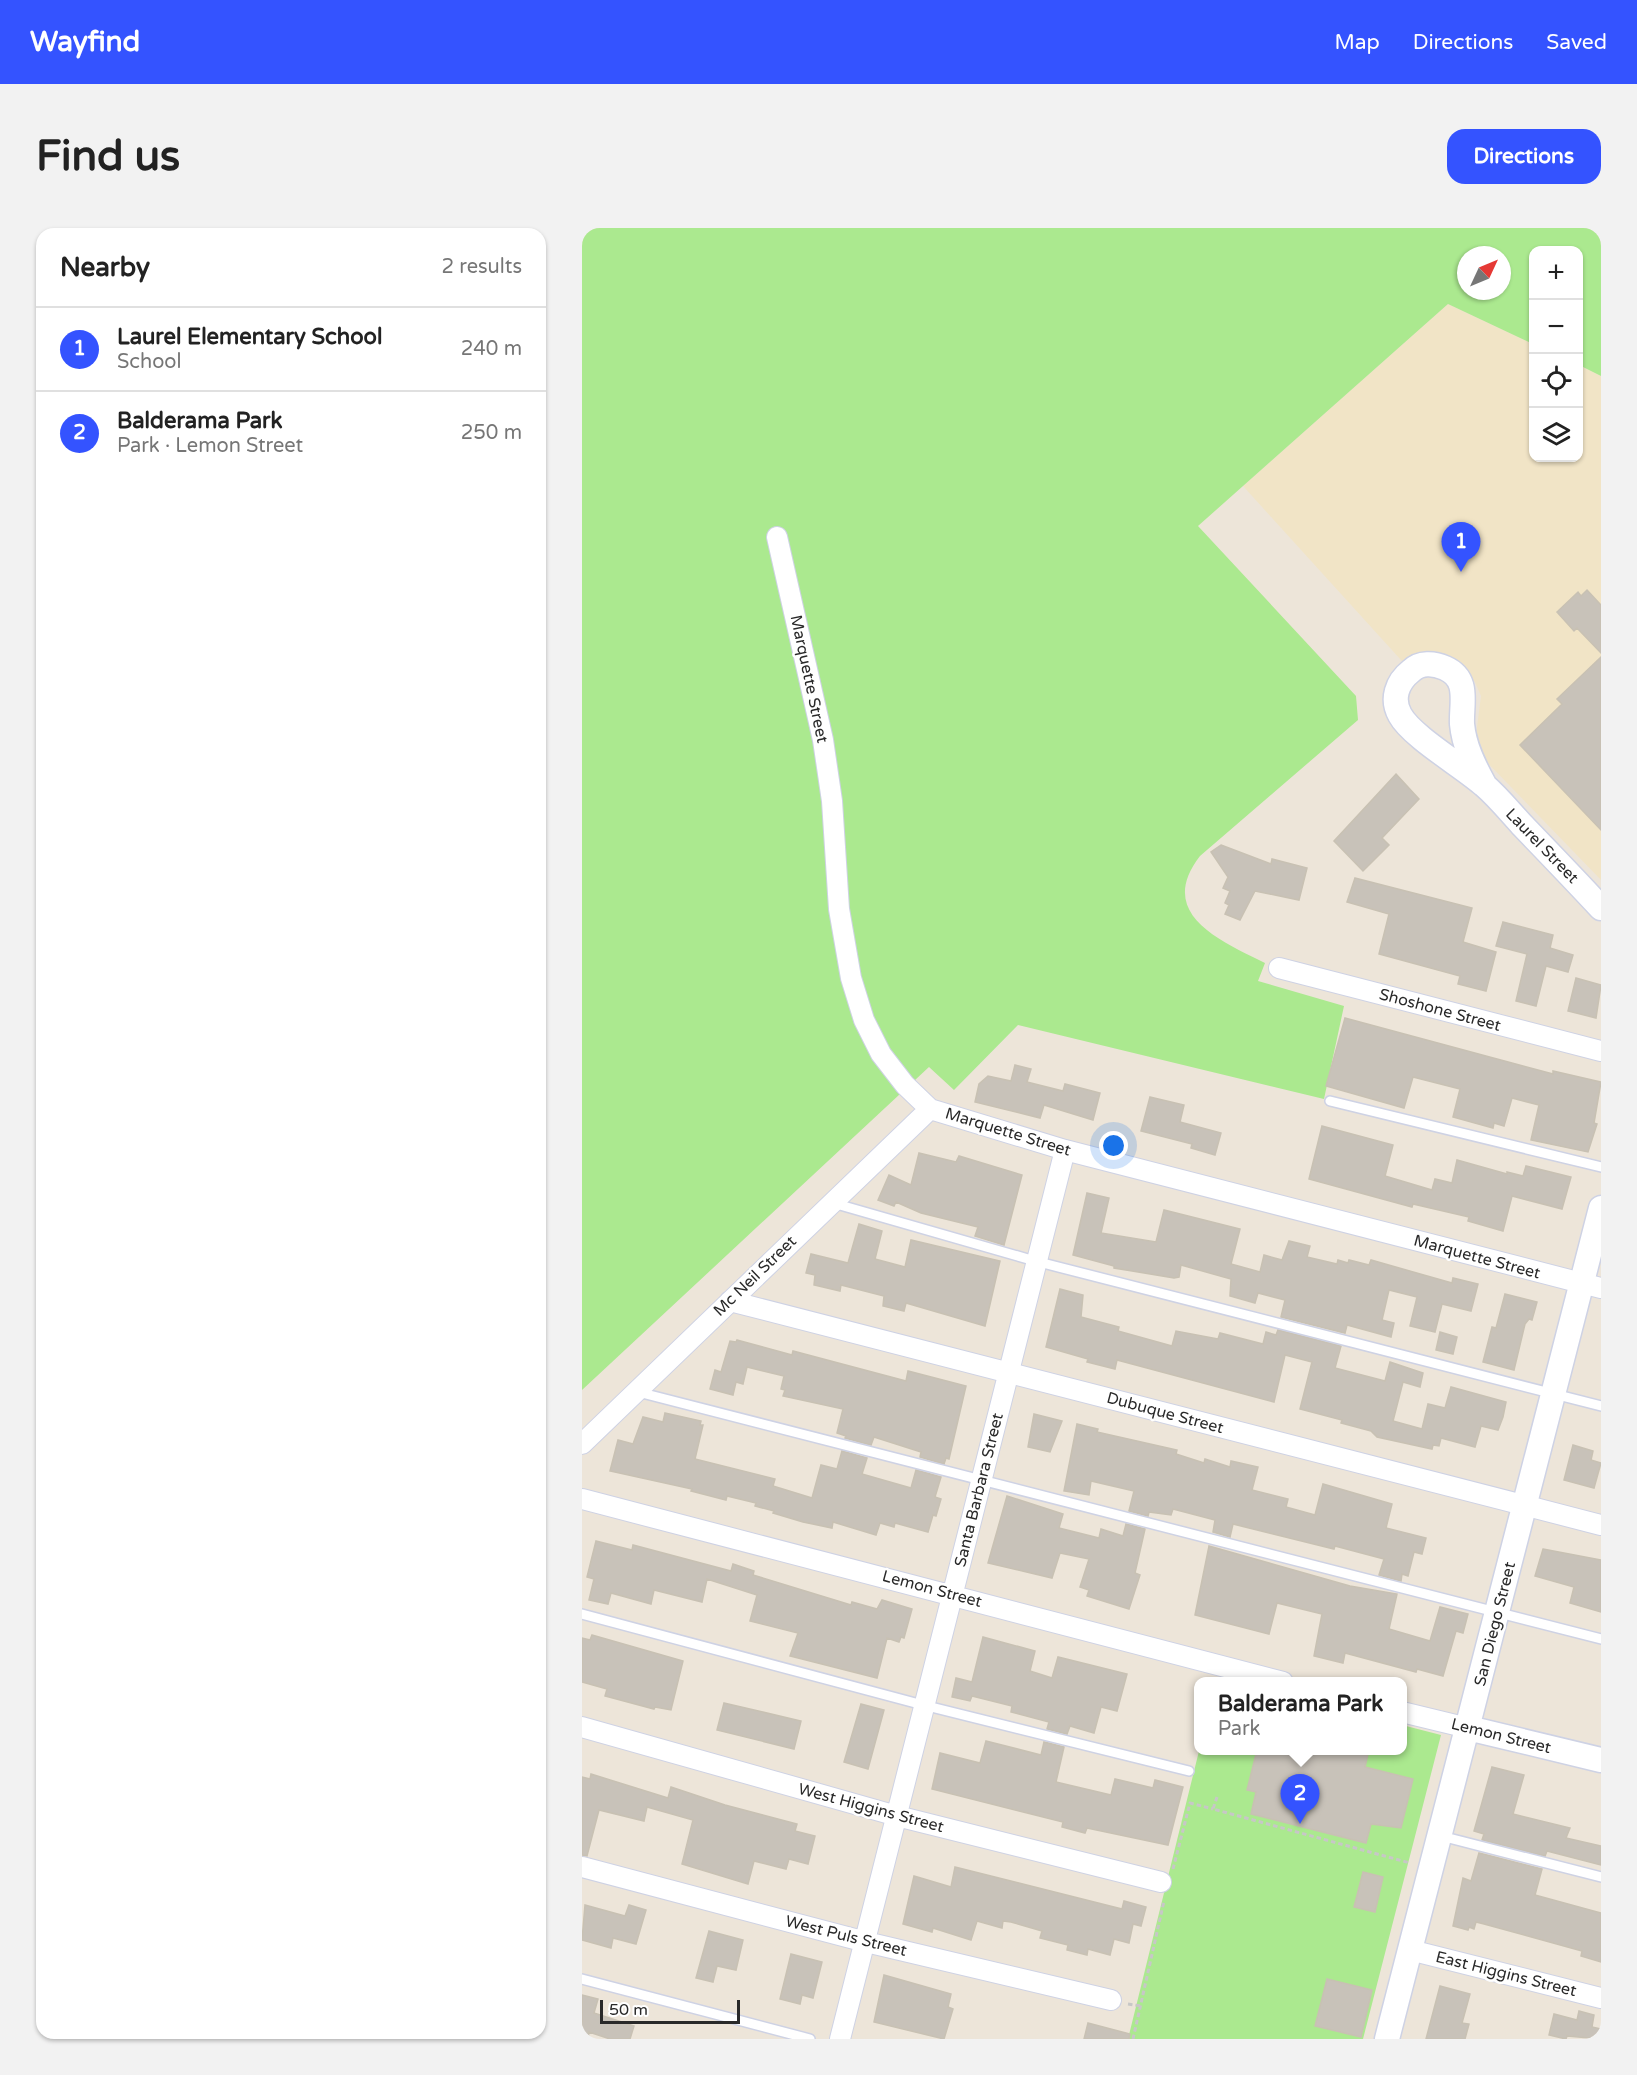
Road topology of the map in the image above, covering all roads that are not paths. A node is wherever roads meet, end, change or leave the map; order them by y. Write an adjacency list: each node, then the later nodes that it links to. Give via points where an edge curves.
1 (777, 537): 7 (street, Marquette Street, via 823,740 832,801 839,909 851,978 864,1020 881,1054)
2 (1484, 784): 2 (street, via 1470,758 1462,724 1461,682 1450,670 1436,664 1415,667 1403,678 1395,694 1399,714 1456,766); 3 (street, Laurel Street)
3 (1601, 908)
4 (1279, 968): 5 (street, Shoshone Street)
5 (1601, 1052)
6 (1330, 1101): 9 (lane)
7 (930, 1109): 8 (street, Marquette Street); 10 (street, Mc Neil Street)
8 (1065, 1150): 12 (street, Santa Barbara Street); 13 (street, Marquette Street)
9 (1601, 1167)
10 (831, 1203): 12 (lane); 14 (street, Mc Neil Street)
11 (1601, 1208): 13 (street, San Diego Street)
12 (1035, 1261): 15 (street, Santa Barbara Street); 17 (lane)
13 (1591, 1286): 17 (street, San Diego Street)
14 (730, 1301): 15 (street, Dubuque Street); 16 (street, Mc Neil Street)
15 (1008, 1372): 20 (street, Santa Barbara Street); 22 (street, Dubuque Street)
16 (636, 1391): 19 (street, Mc Neil Street); 20 (lane)
17 (1554, 1396): 18 (lane); 22 (street, San Diego Street)
18 (1601, 1406)
19 (582, 1444)
20 (981, 1480): 24 (street, Santa Barbara Street); 25 (lane)
21 (582, 1499): 24 (street, Lemon Street)
22 (1525, 1506): 23 (street, Dubuque Street); 25 (street, San Diego Street)
23 (1601, 1525)
24 (952, 1594): 28 (street, Lemon Street); 29 (street, Santa Barbara Street)
25 (1497, 1612): 27 (lane); 32 (street, San Diego Street)
26 (582, 1614): 29 (lane)
27 (1601, 1639)
28 (1264, 1677)
29 (923, 1705): 34 (lane); 35 (street, Santa Barbara Street)
30 (1407, 1713): 32 (street, Lemon Street)
31 (582, 1728): 35 (street, West Higgins Street)
32 (1468, 1728): 33 (street, Lemon Street); 36 (street, San Diego Street)
33 (1601, 1760)
34 (1189, 1771)
35 (897, 1816): 39 (street, West Higgins Street); 40 (street, Santa Barbara Street)
36 (1440, 1835): 38 (lane); 41 (street, San Diego Street)
37 (582, 1867): 40 (street, West Puls Street)
38 (1601, 1877)
39 (1166, 1885)
40 (866, 1942): 44 (street, West Puls Street); 46 (street, Santa Barbara Street)
41 (1410, 1950): 43 (street, East Higgins Street); 47 (street, San Diego Street)
42 (582, 1979): 45 (lane)
43 (1601, 1998)
44 (1111, 2000)
45 (810, 2039)
46 (840, 2039)
47 (1387, 2039)

